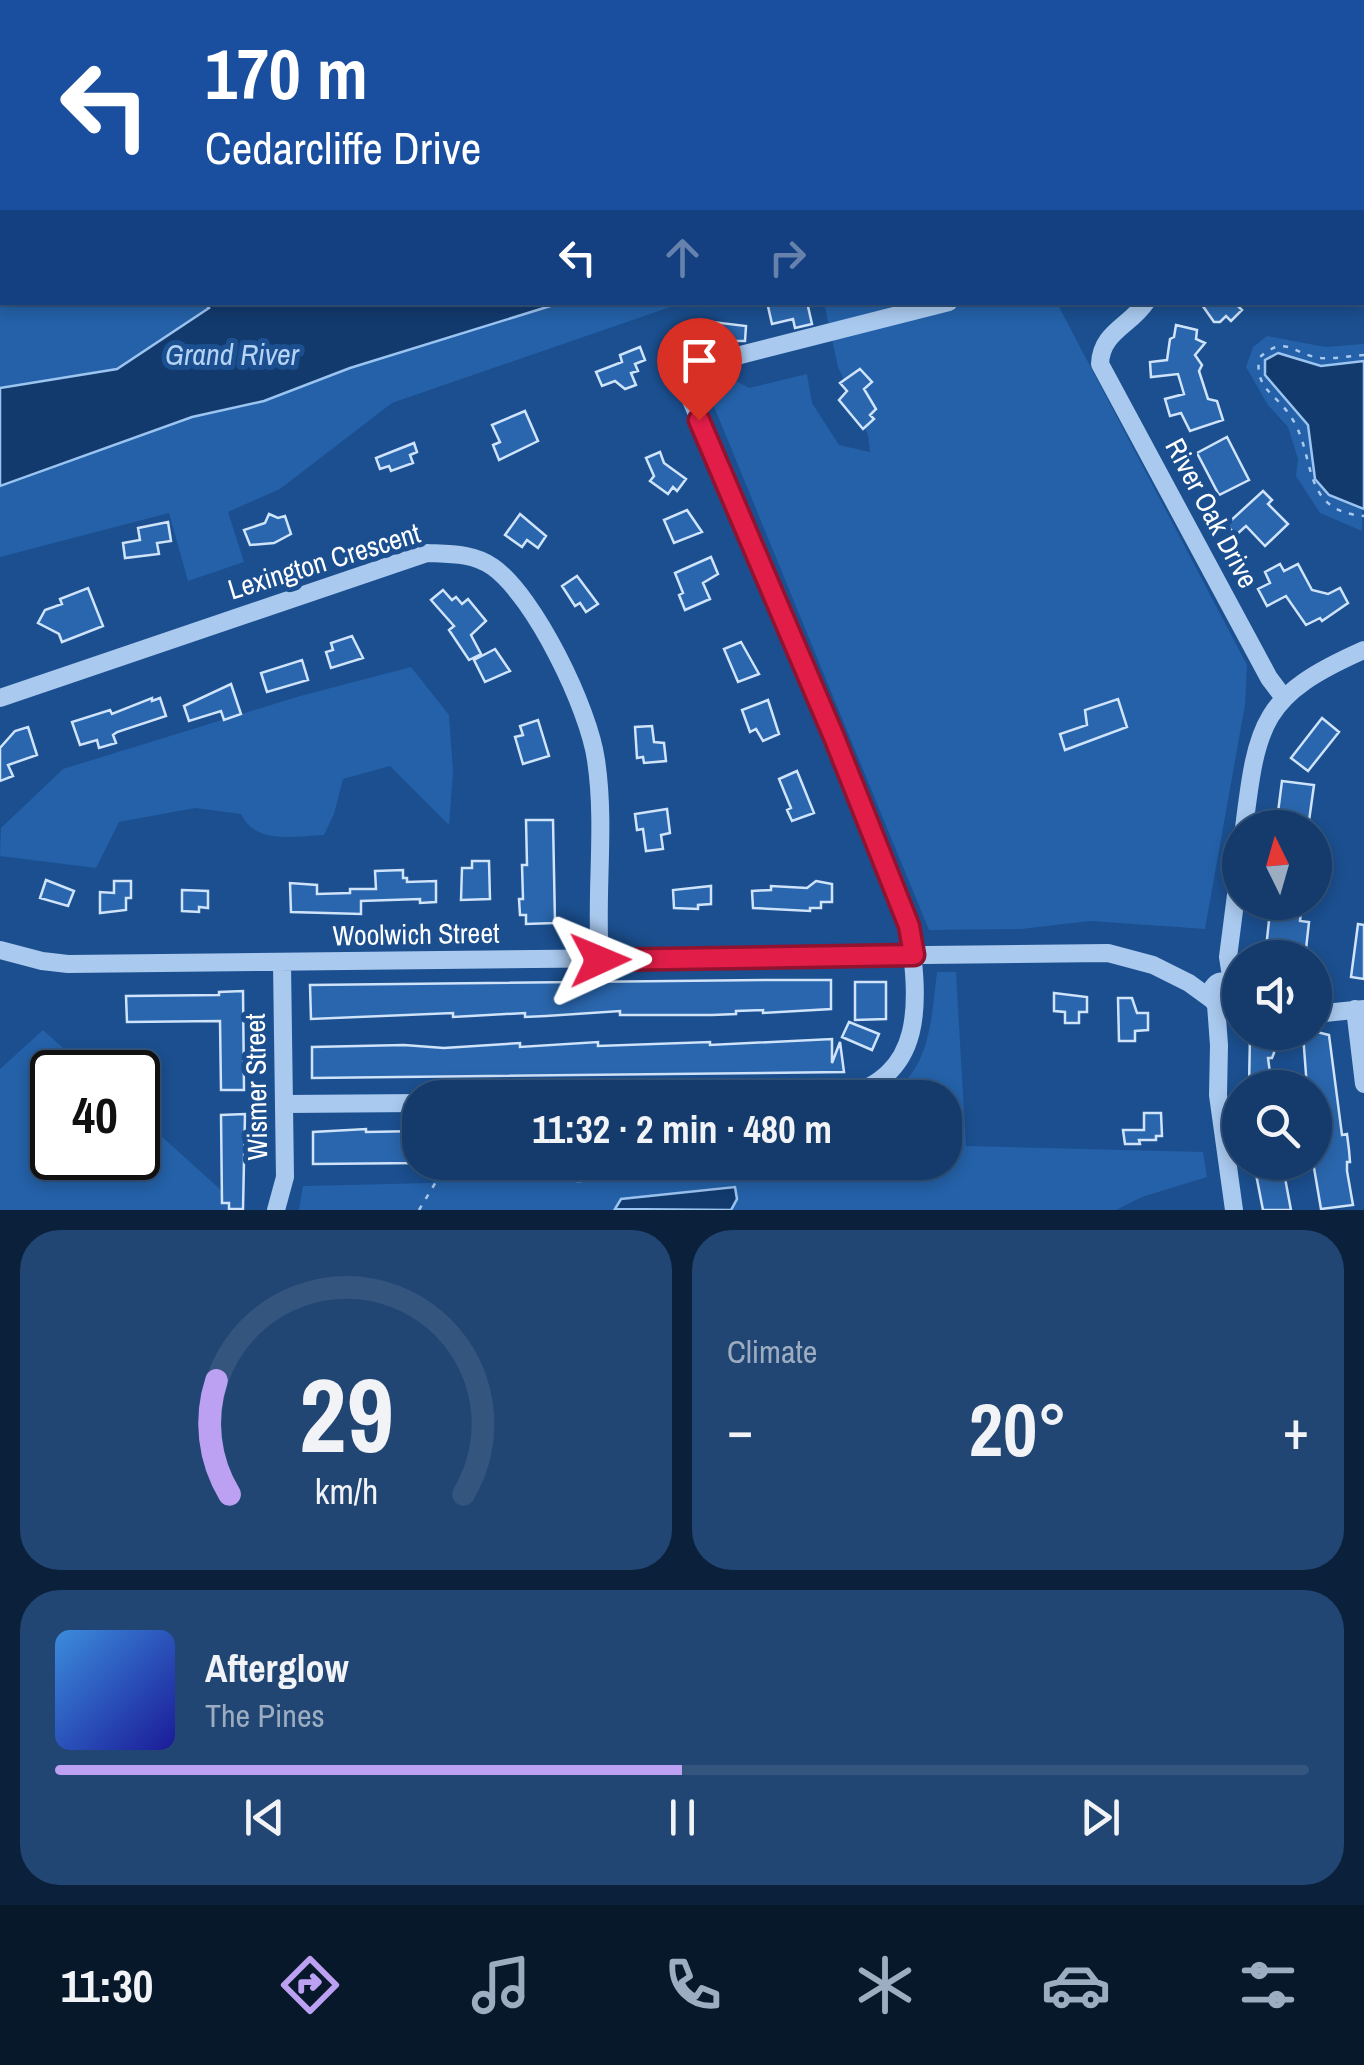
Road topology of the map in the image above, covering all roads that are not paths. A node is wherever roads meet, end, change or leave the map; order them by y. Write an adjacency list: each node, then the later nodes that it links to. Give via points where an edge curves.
1 (937, 305): 8 (street, via 709,363 694,378 691,400 840,754 909,926)
2 (1143, 305): 5 (street, River Oak Drive, via 1106,339 1100,364)
3 (1364, 650): 5 (street, via 1316,672)
4 (0, 698): 9 (street, Lexington Crescent, via 426,553 462,554 491,565 530,605 588,724 599,784)
5 (1284, 698): 6 (street, via 1264,722)
6 (1246, 810)
7 (0, 950): 10 (street, Woolwich Street, via 68,964)
8 (914, 955): 9 (street, Woolwich Street); 11 (street, Woolwich Street, via 1108,954); 16 (street, via 915,1022 896,1066)
9 (600, 960): 10 (street, Woolwich Street)
10 (282, 963): 19 (street, Wismer Street)
11 (1222, 993)
12 (1332, 1003): 13 (street)
13 (1359, 1009): 14 (street); 17 (street)
14 (1332, 1012)
15 (1222, 1026): 21 (street, via 1218,1095)
16 (879, 1080)
17 (1364, 1084)
18 (402, 1102): 19 (street)
19 (285, 1104): 20 (street, Wismer Street, via 285,1177)
20 (276, 1210)
21 (1234, 1210)

